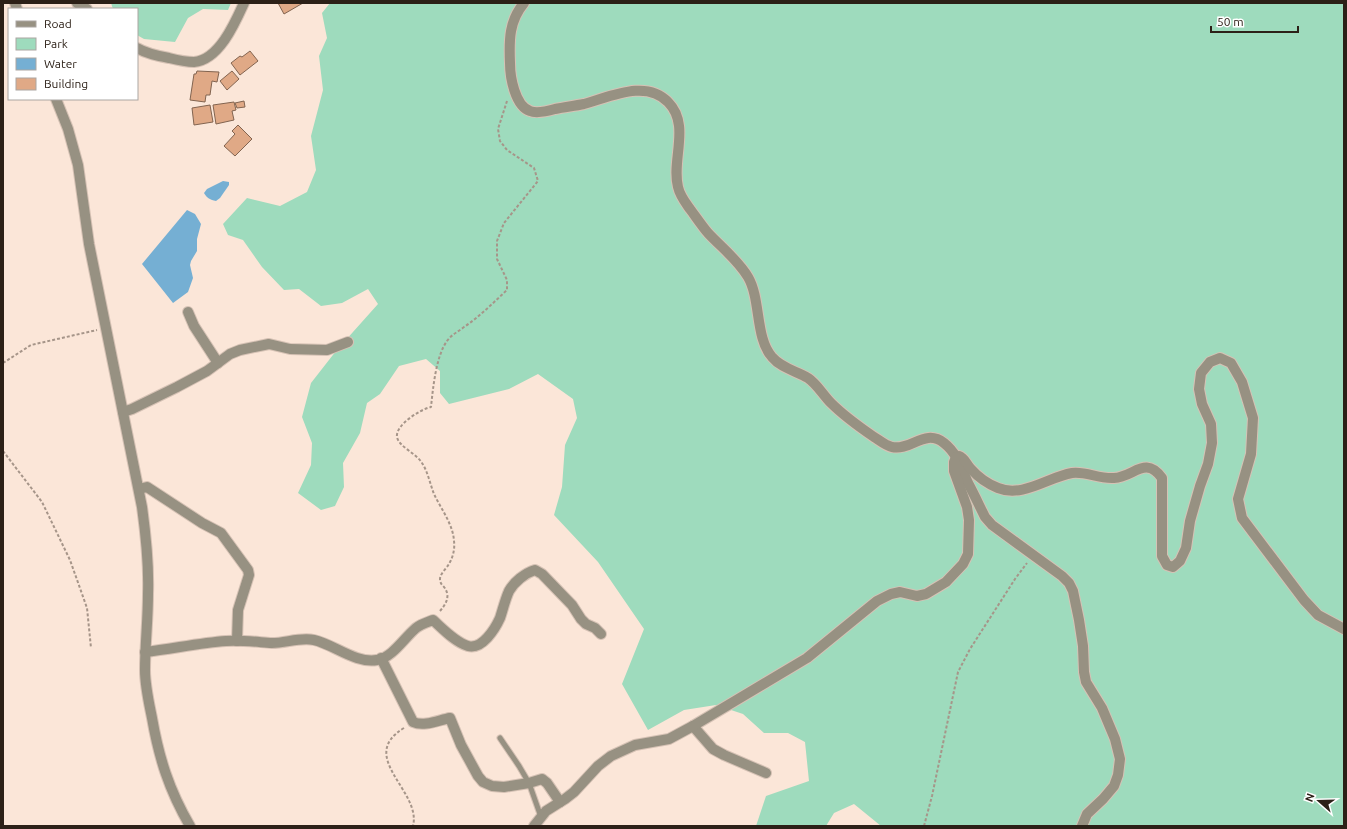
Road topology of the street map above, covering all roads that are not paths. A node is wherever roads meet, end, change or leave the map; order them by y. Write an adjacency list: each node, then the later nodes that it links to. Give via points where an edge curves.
1 (244, 3): 3 (street, via 224,42 202,60 180,61)
2 (524, 3): 9 (street, via 516,12 511,26 509,46 512,84 521,105 531,112 546,111 640,90 650,91 669,102 676,113 679,129 678,186 682,198 707,232 749,279 764,343 771,356 782,366 808,378 847,419 882,442 892,447 924,438 934,438 944,442)
3 (138, 48)
4 (56, 100): 8 (street, via 78,164 89,244)
5 (188, 312): 7 (street)
6 (348, 342): 7 (street, via 327,350 290,349 269,344 240,350)
7 (218, 363): 8 (street, via 177,387)
8 (123, 412): 10 (street)
9 (956, 455): 11 (street, via 962,457 984,481 1000,489 1016,491 1073,473 1121,478 1147,467 1156,470 1162,478 1162,556 1167,565 1173,567 1180,561 1186,548 1190,521 1212,443 1211,424 1202,404 1199,389 1201,373 1210,362 1220,358 1232,363 1242,382 1253,418 1251,454 1238,499 1242,518 1304,600 1318,615); 16 (street, via 954,471 969,520 968,554 963,564 946,582 926,594 917,596 900,592 877,601 807,658); 24 (street, via 985,517 992,525 1062,576 1073,591 1086,682 1102,708 1120,759 1114,786 1087,814)
10 (139, 489): 13 (street, via 147,487 221,534 248,570 249,575 238,610); 14 (street, via 147,543)
11 (1344, 629)
12 (601, 634): 15 (street, via 586,624 572,605 535,570 529,572 510,590 500,618 481,644 466,646 433,620 418,627)
13 (236, 641): 14 (street); 15 (street, via 272,643 314,640 356,657 368,660)
14 (145, 652): 22 (street, via 149,704 158,751 167,780)
15 (382, 658): 19 (street, via 413,722 427,724 450,718 461,745 483,782 504,787)
16 (693, 726): 18 (street, via 713,749); 20 (street, via 669,739 635,745 611,756)
17 (500, 738): 19 (lane)
18 (766, 773)
19 (529, 783): 20 (street, via 542,779); 21 (lane)
20 (560, 802): 21 (street, via 546,811)
21 (541, 818): 23 (street)
22 (190, 826)
23 (534, 826)
24 (1082, 826)

